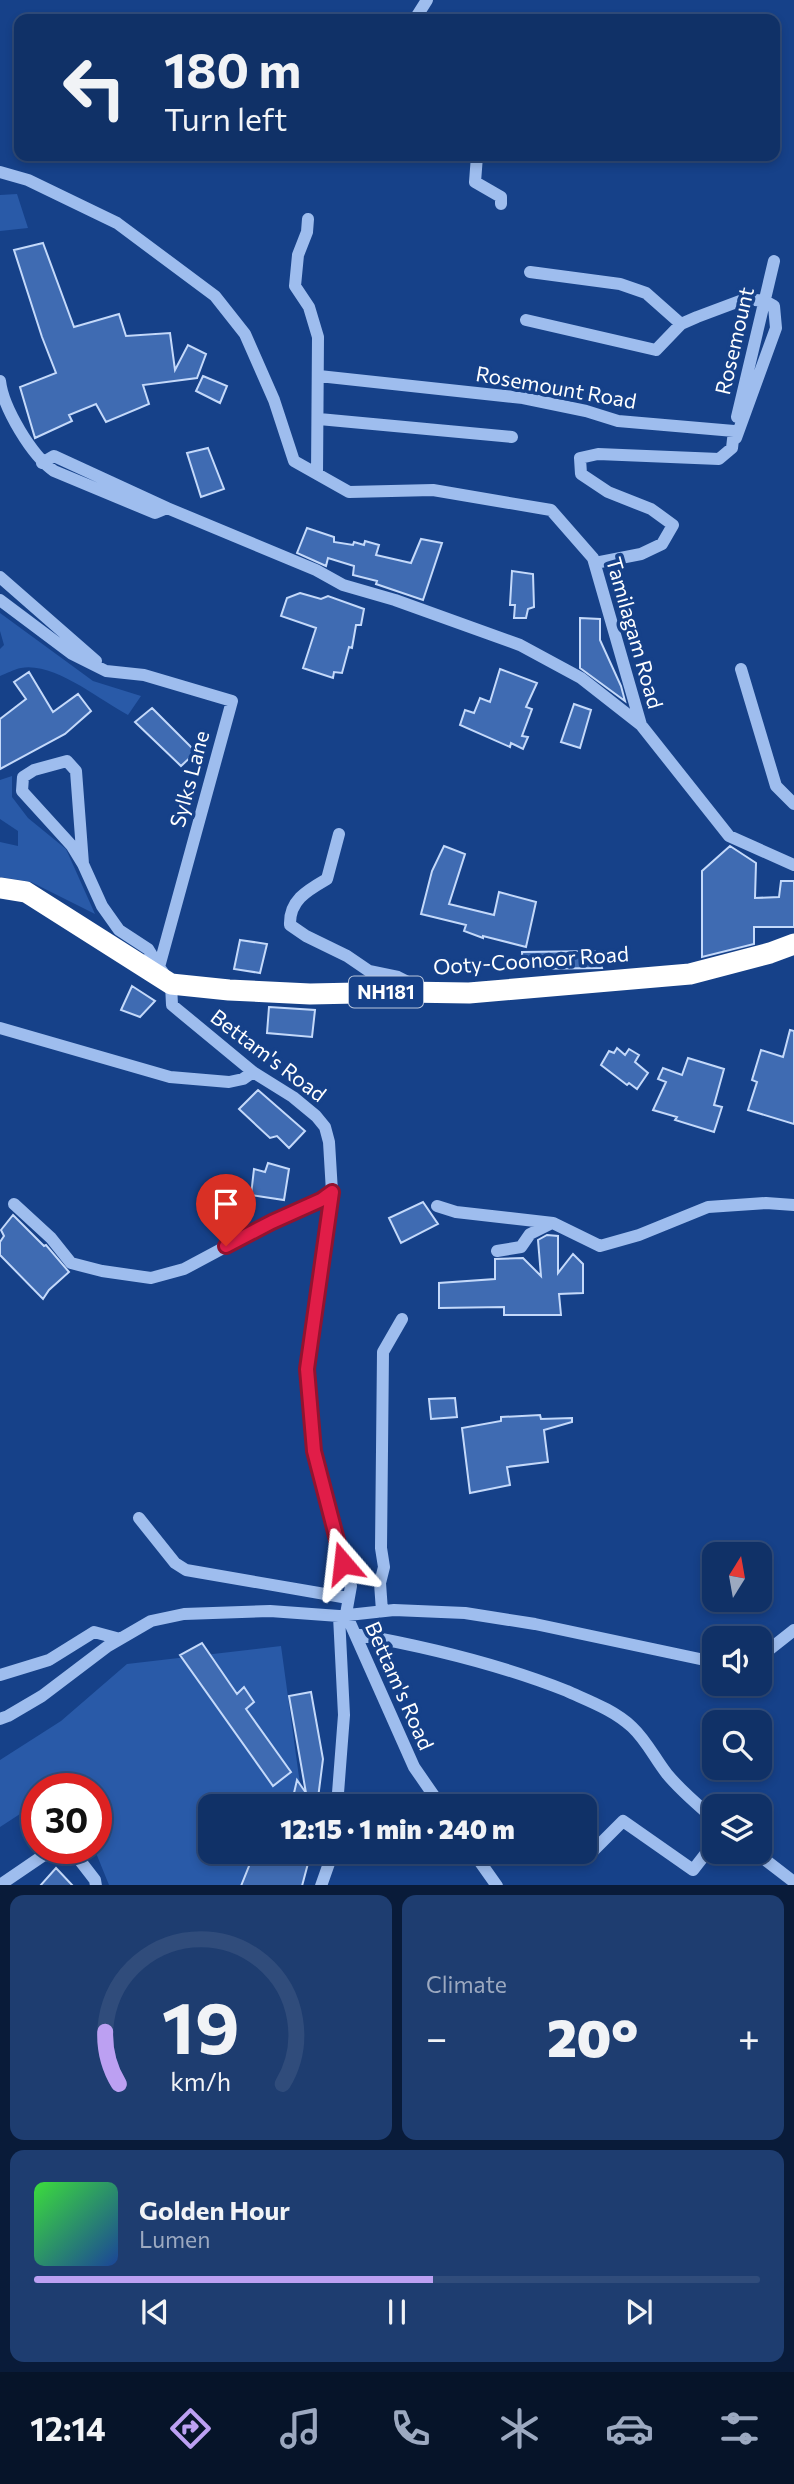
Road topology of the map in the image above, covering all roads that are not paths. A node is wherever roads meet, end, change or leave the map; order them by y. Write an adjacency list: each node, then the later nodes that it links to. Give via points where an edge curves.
1 (477, 161): 3 (street, via 475,182 501,197)
2 (0, 172): 16 (street, Tamilagam Road, via 28,180 117,223 215,296 245,334 294,461)
3 (501, 204)
4 (308, 219): 10 (street, via 295,286 309,307 318,337)
5 (775, 261): 7 (street, Rosemount)
6 (530, 272): 9 (street, via 620,284 646,293)
7 (765, 301): 9 (street, via 745,299); 13 (street, Rosemount); 15 (street, via 774,306 776,328)
8 (526, 320): 9 (street, via 656,350)
9 (681, 324)
10 (319, 376): 12 (street); 13 (street, Rosemount Road, via 523,398 618,421)
11 (0, 381): 22 (street, via 15,421 42,463 54,471 155,513 167,508 343,585 520,645 581,678)
12 (319, 419): 14 (street); 16 (street)
13 (734, 431): 15 (street)
14 (512, 437)
15 (732, 448): 17 (street, via 719,459 598,454 580,458 581,474 673,525 662,544 641,554)
16 (317, 474): 17 (street, Tamilagam Road, via 349,492 433,490 551,510)
17 (595, 563): 22 (street, Tamilagam Road)
18 (0, 577): 21 (street)
19 (0, 600): 21 (street, via 72,654)
20 (741, 669): 23 (street, via 776,786)
21 (109, 671): 29 (street, Sylks Lane, via 144,675 232,701)
22 (641, 725): 26 (street, Tamilagam Road, via 729,836)
23 (794, 804)
24 (339, 834): 30 (street, via 327,879 297,898 290,925 369,971 398,977)
25 (83, 864): 25 (street, via 64,835 22,791 23,777 34,770 67,761 76,771); 29 (street, via 118,930 148,949)
26 (794, 865)
27 (0, 888): 29 (highway, Ooty-Coonoor Road / NH181, via 26,892)
28 (794, 944): 30 (highway, Ooty-Coonoor Road / NH181, via 680,975 469,993)
29 (165, 976): 30 (highway, Ooty-Coonoor Road / NH181, via 229,990); 32 (street, Bettam's Road, via 172,1005)
30 (428, 992)
31 (0, 1028): 32 (street, via 170,1077 229,1082)
32 (253, 1072): 33 (street, Bettam's Road, via 293,1097 325,1127)
33 (332, 1192): 34 (street, via 184,1269 151,1278 71,1262); 41 (street, Bettam's Road, via 307,1369 314,1451 351,1586)
34 (14, 1204)
35 (794, 1205): 37 (street, via 708,1207 639,1235 600,1245)
36 (438, 1206): 37 (street)
37 (552, 1223): 38 (street, via 530,1234 522,1247)
38 (497, 1251)
39 (402, 1320): 42 (street, via 383,1352)
40 (139, 1518): 41 (street, via 186,1570)
41 (348, 1598): 43 (street, Bettam's Road)
42 (382, 1611): 43 (street); 48 (street, via 501,1618)
43 (342, 1615): 45 (street, Bettam's Road); 46 (street, via 271,1611 184,1614 151,1621); 51 (street, via 344,1715)
44 (794, 1630): 47 (street)
45 (355, 1634): 52 (street, Bettam's Road, via 414,1767); 53 (street, via 527,1675 612,1712 632,1727 667,1774)
46 (120, 1639): 49 (street, via 94,1632 49,1660); 50 (street, via 42,1696)
47 (772, 1647)
48 (702, 1660)
49 (0, 1675)
50 (0, 1719)
51 (338, 1794)
52 (433, 1794)
53 (702, 1809)
54 (597, 1847): 55 (street, via 623,1821 693,1870)
55 (702, 1858)
56 (329, 1864): 62 (street)
57 (482, 1864): 63 (street)
58 (771, 1864): 59 (street)
59 (794, 1882)
60 (94, 1884): 61 (street, via 78,1858 44,1855)
61 (0, 1885)
62 (321, 1885)
63 (497, 1885)

